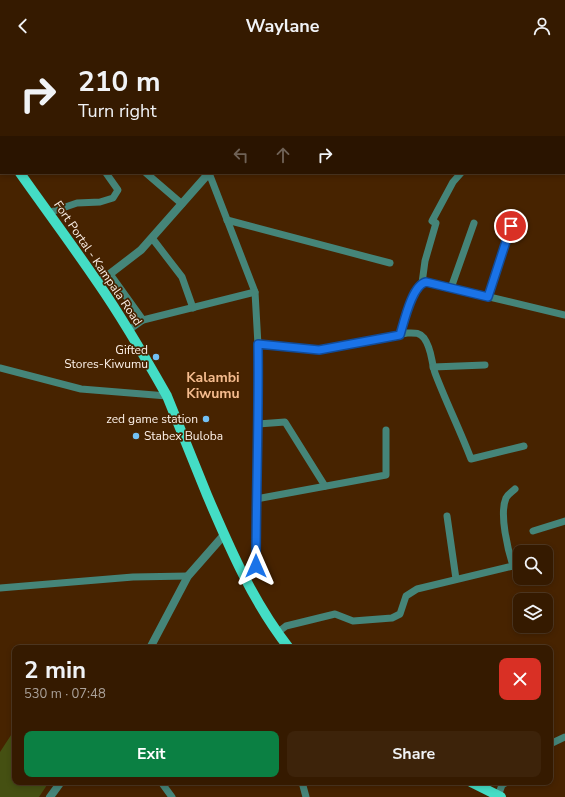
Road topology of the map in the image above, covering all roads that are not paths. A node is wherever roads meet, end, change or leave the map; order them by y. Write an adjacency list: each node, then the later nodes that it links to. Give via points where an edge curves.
1 (21, 174): 8 (main road, Fort Portal - Kampala Road)
2 (107, 174): 8 (street, via 118,190 113,198 100,202 77,203)
3 (147, 174): 7 (street)
4 (208, 174): 7 (street)
5 (209, 174): 9 (street)
6 (460, 174): 16 (street, via 432,221 436,223 424,261)
7 (182, 204): 12 (street)
8 (48, 213): 15 (main road, Fort Portal - Kampala Road)
9 (228, 220): 13 (street); 18 (street)
10 (474, 223): 17 (street)
11 (511, 226): 19 (street)
12 (152, 238): 14 (street); 20 (street, via 182,276)
13 (390, 263)
14 (110, 274): 15 (street); 22 (street)
15 (98, 282): 23 (main road, Fort Portal - Kampala Road)
16 (422, 283): 17 (street); 24 (street, via 415,292)
17 (451, 288): 19 (street)
18 (255, 292): 20 (street); 25 (street)
19 (488, 297): 21 (street)
20 (193, 308): 22 (street)
21 (565, 315)
22 (143, 320): 23 (street)
23 (129, 330): 29 (main road, Fort Portal - Kampala Road)
24 (400, 335): 25 (street, via 319,350); 27 (street, via 416,332 421,335 430,350)
25 (258, 344): 30 (street)
26 (485, 365): 27 (street)
27 (433, 367): 32 (street, via 471,459)
28 (0, 368): 29 (street, via 81,389)
29 (167, 396): 39 (main road, Fort Portal - Kampala Road)
30 (258, 424): 33 (street, via 285,422); 35 (street)
31 (386, 430): 33 (street, via 386,474)
32 (524, 446)
33 (325, 486): 35 (street)
34 (515, 489): 42 (street, via 506,496 504,504 504,532 513,566)
35 (256, 499): 41 (street, via 256,566 253,574)
36 (447, 516): 42 (street)
37 (565, 521): 38 (street)
38 (533, 531)
39 (224, 535): 40 (street); 41 (main road, Fort Portal - Kampala Road)
40 (188, 576): 43 (street, via 133,577); 45 (street)
41 (245, 578): 44 (main road, Fort Portal - Kampala Road)
42 (456, 579): 44 (street, via 410,592 397,617 353,621 335,614 286,626)
43 (0, 588)
44 (277, 633): 46 (main road, Fort Portal - Kampala Road)
45 (152, 645)
46 (287, 645)
47 (565, 738): 48 (street)
48 (553, 743)
49 (59, 785): 55 (street)
50 (163, 785): 56 (street)
51 (303, 785): 57 (street)
52 (477, 785): 54 (main road)
53 (502, 785): 54 (street)
54 (500, 796)
55 (50, 797)
56 (172, 797)
57 (306, 797)

